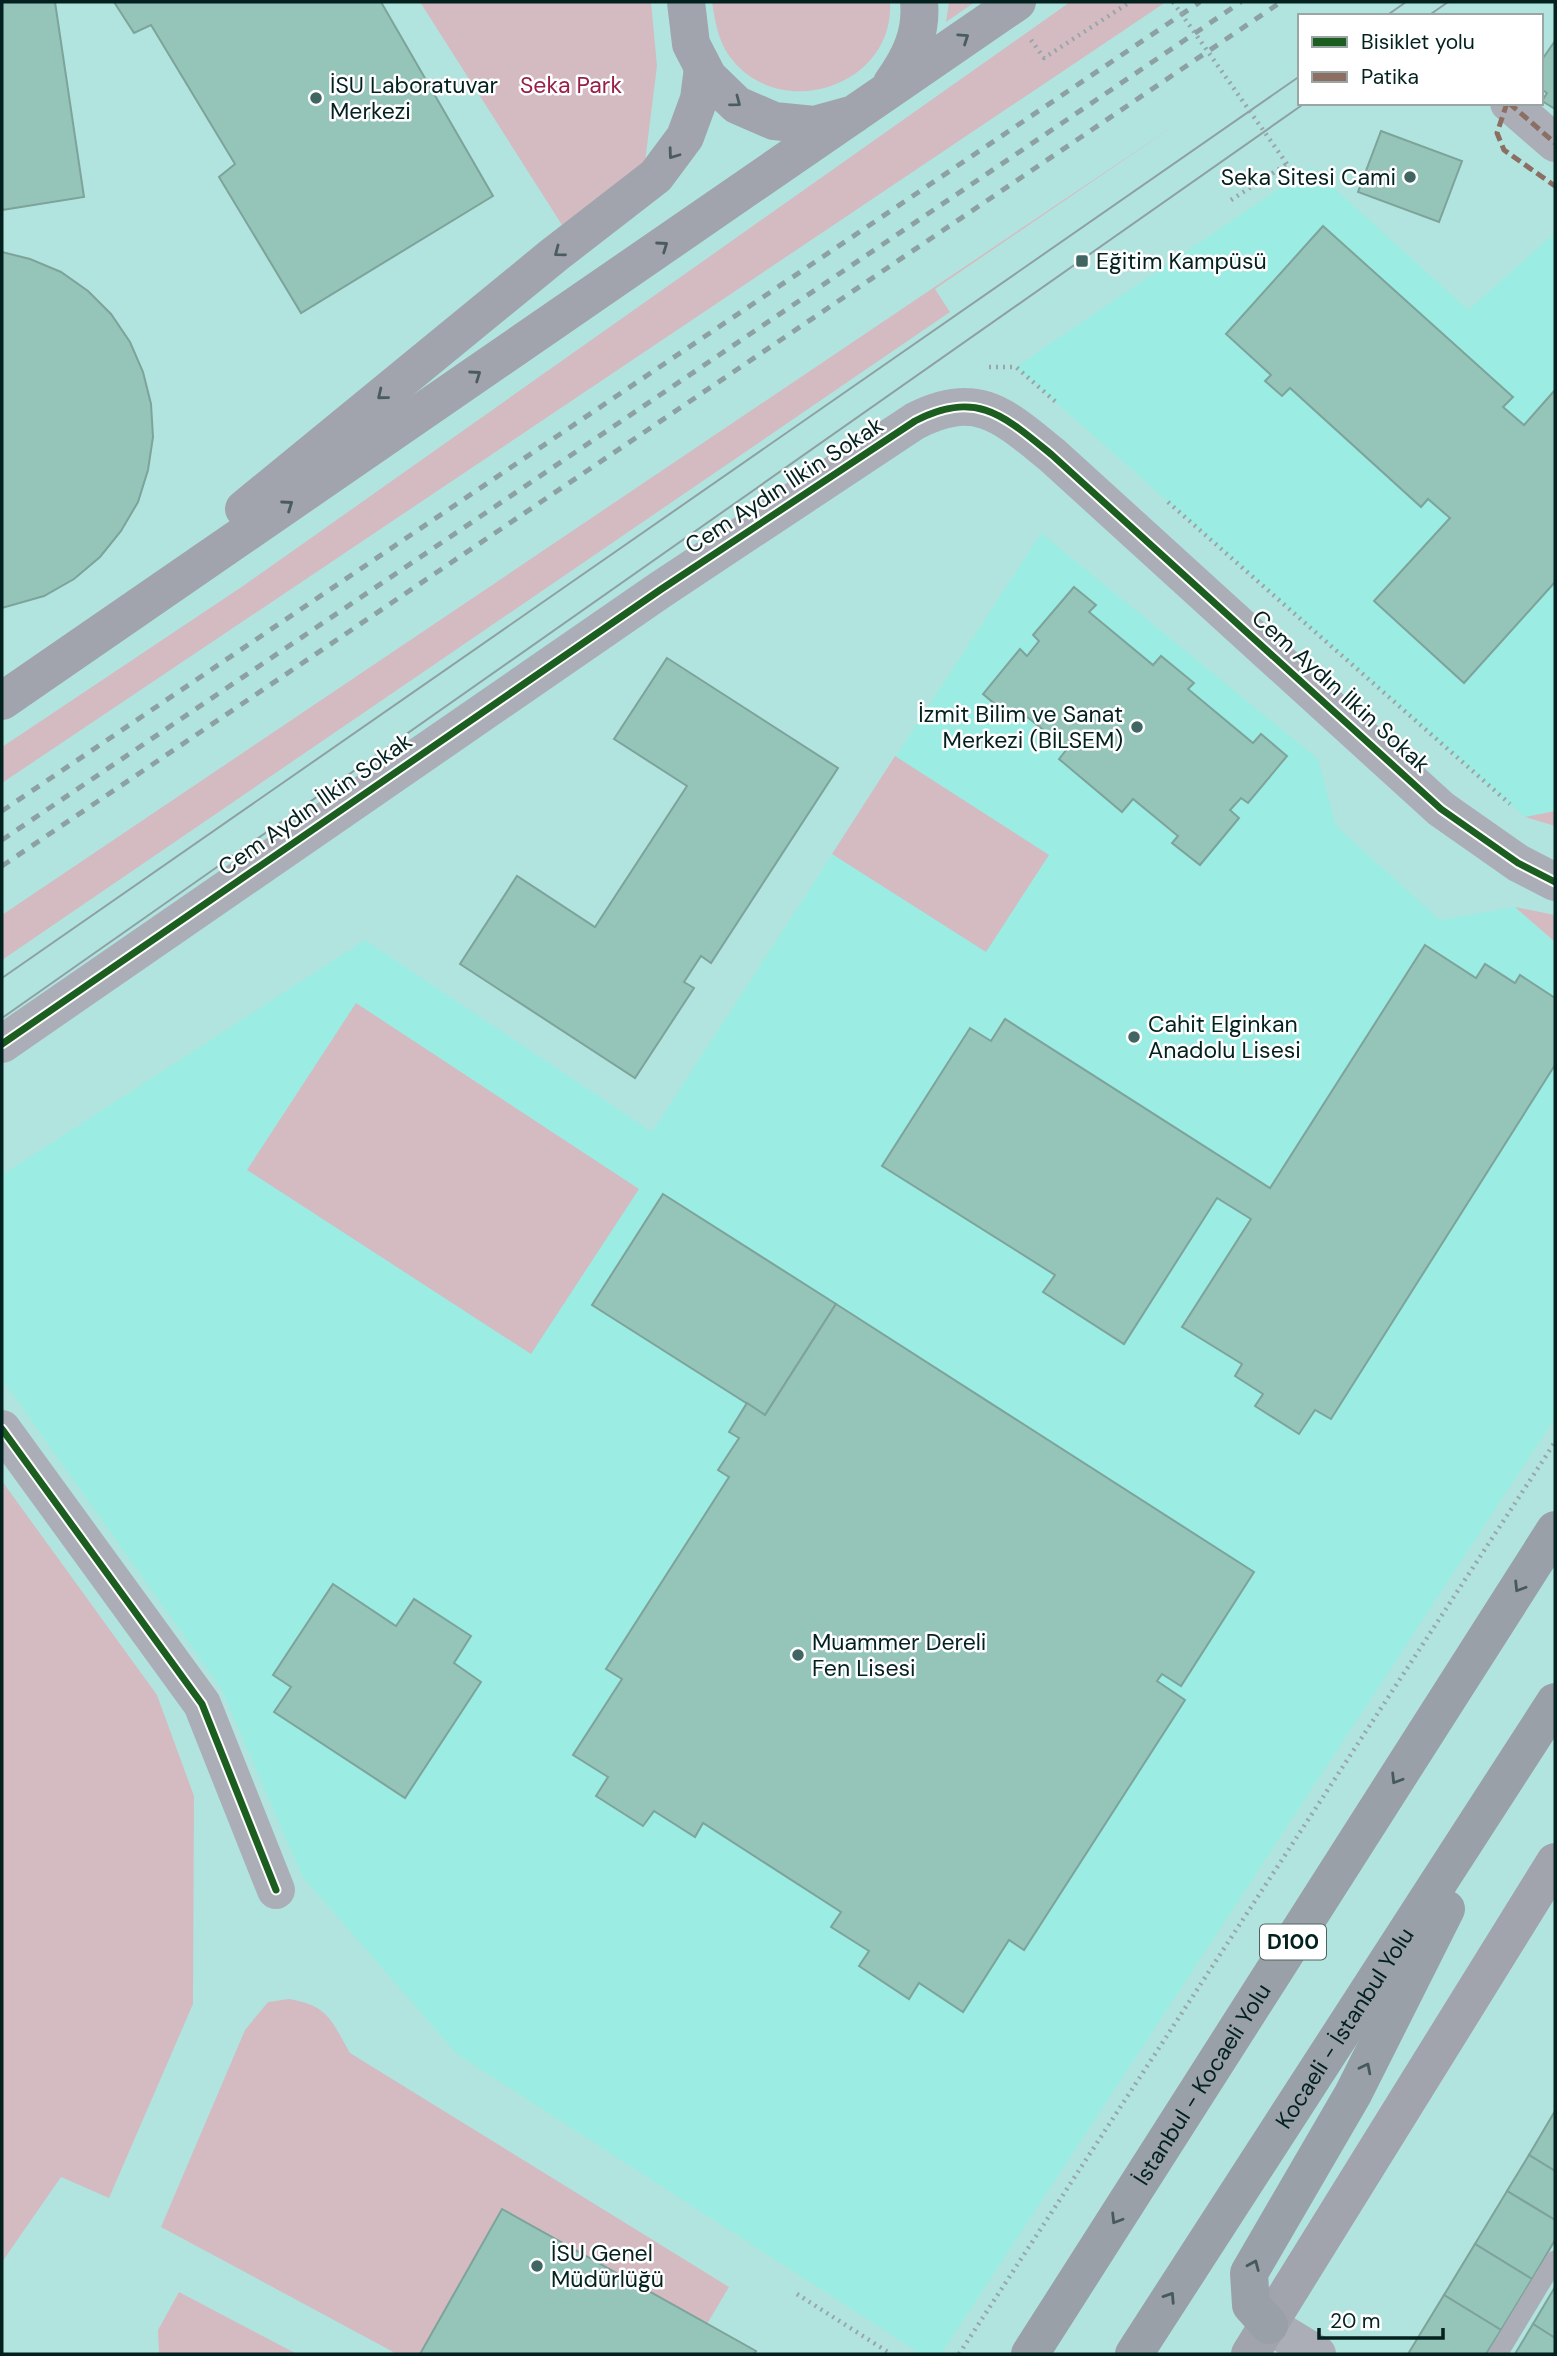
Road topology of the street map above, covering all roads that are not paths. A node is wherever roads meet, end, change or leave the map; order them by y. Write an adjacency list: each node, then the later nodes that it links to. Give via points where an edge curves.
1 (686, 2): 4 (main road, via 691,44)
2 (919, 2): 5 (main road, via 921,17 911,57)
3 (1017, 2): 5 (main road, one-way to 3)
4 (703, 68): 7 (main road, one-way to 7, via 737,105 774,121 814,125); 9 (main road, one-way to 9, via 699,99 685,137 656,176 267,489)
5 (887, 90): 7 (main road)
6 (1512, 105): 8 (street)
7 (854, 114): 9 (main road, one-way to 7)
8 (1555, 143)
9 (111, 627): 10 (main road)
10 (2, 701)
11 (1555, 882): 12 (street, Cem Aydın İlkin Sokak, via 1518,863 1441,809 1011,422 984,409 957,405 915,422 660,590)
12 (2, 1044)
13 (2, 1429): 18 (street, via 202,1704)
14 (1555, 1530): 21 (highway, İstanbul - Kocaeli Yolu / D100, one-way to 21)
15 (1555, 1702): 16 (highway, Kocaeli - İstanbul Yolu)
16 (1533, 1736): 20 (highway, one-way to 16, via 1249,2273 1353,2094); 22 (highway, Kocaeli - İstanbul Yolu, one-way to 16)
17 (1555, 1862): 20 (main road)
18 (276, 1890)
19 (1555, 2260): 24 (lane)
20 (1260, 2340): 23 (street)
21 (1030, 2354)
22 (1133, 2354)
23 (1317, 2354)
24 (1498, 2354)

